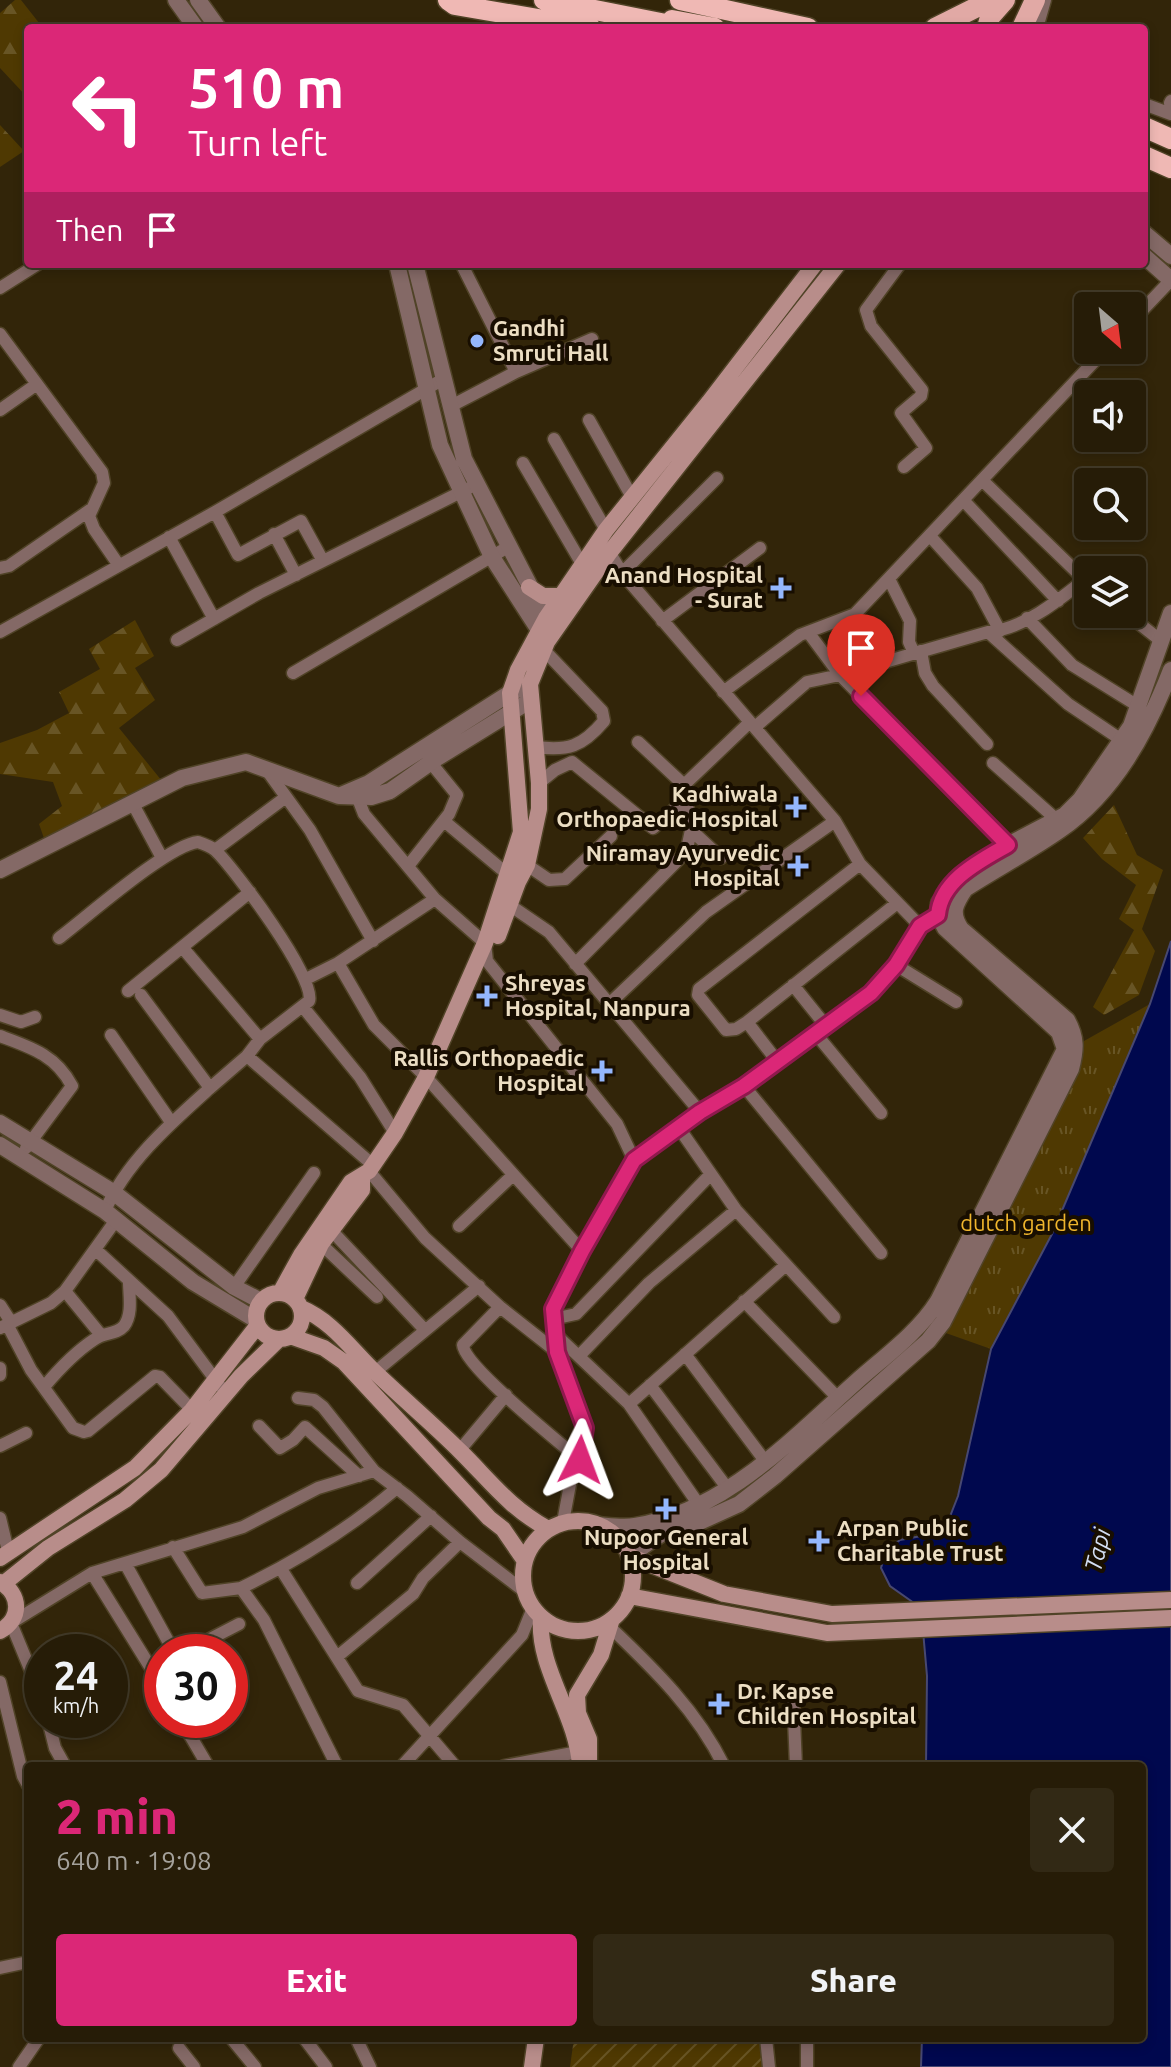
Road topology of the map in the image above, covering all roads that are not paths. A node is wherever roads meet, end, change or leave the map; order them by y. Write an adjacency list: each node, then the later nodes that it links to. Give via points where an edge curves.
1 (176, 0): 11 (street)
2 (198, 0): 12 (street)
3 (448, 0): 13 (highway)
4 (544, 0): 14 (highway)
5 (575, 0): 15 (highway)
6 (680, 0): 16 (highway)
7 (991, 0): 17 (main road)
8 (1005, 0): 18 (main road)
9 (1045, 0): 10 (street)
10 (1027, 21)
11 (193, 24)
12 (215, 24)
13 (567, 24)
14 (666, 24)
15 (695, 24)
16 (790, 24)
17 (943, 24)
18 (988, 24)
19 (1148, 105): 20 (street)
20 (1171, 114)
21 (1148, 116): 22 (highway)
22 (1171, 126)
23 (1148, 129): 24 (highway)
24 (1171, 139)
25 (1148, 143): 26 (highway)
26 (1171, 154)
27 (1148, 158): 28 (highway)
28 (1171, 168)
29 (1148, 236): 30 (street)
30 (1171, 256)
31 (1148, 260): 39 (street)
32 (32, 268): 40 (street)
33 (398, 268): 48 (street)
34 (416, 268): 46 (street)
35 (464, 268): 45 (street)
36 (812, 268): 59 (main road)
37 (835, 268): 69 (main road)
38 (897, 268): 54 (street, via 866,310 871,326 922,390 902,416 926,448)
39 (1171, 280): 41 (street)
40 (0, 288)
41 (1146, 306)
42 (0, 334): 47 (street)
43 (592, 339): 45 (street)
44 (1092, 364): 56 (street)
45 (516, 372): 49 (street)
46 (445, 378): 48 (street); 49 (street)
47 (37, 384): 50 (street); 61 (street, via 102,472 104,483)
48 (428, 388): 58 (street, via 440,445); 62 (street)
49 (451, 406): 57 (street, via 464,459)
50 (0, 410)
51 (589, 420): 59 (street)
52 (554, 439): 63 (street)
53 (523, 463): 73 (street)
54 (904, 467)
55 (717, 478): 76 (street)
56 (983, 481): 60 (street); 75 (street)
57 (477, 485): 58 (street); 67 (street)
58 (460, 493): 70 (street); 71 (street)
59 (632, 497): 63 (main road)
60 (964, 501): 65 (street); 82 (street)
61 (90, 510): 72 (street, via 90,521); 74 (street)
62 (215, 512): 64 (street, via 238,555); 66 (street)
63 (603, 533): 69 (street); 73 (main road)
64 (274, 534): 71 (street, via 301,521); 77 (street)
65 (930, 536): 78 (street); 88 (street, via 977,588)
66 (169, 537): 72 (street); 85 (street)
67 (508, 547): 70 (street); 79 (street)
68 (760, 548): 86 (street)
69 (610, 552): 76 (street); 91 (main road)
70 (492, 557): 91 (street); 96 (street)
71 (323, 561): 77 (street)
72 (118, 564): 89 (street)
73 (582, 564): 81 (main road)
74 (0, 568)
75 (1074, 569)
76 (622, 573): 86 (street)
77 (296, 575): 85 (street)
78 (889, 579): 90 (street, via 855,614); 94 (street, via 910,621 909,642)
79 (529, 587): 81 (main road, via 543,596); 91 (street)
80 (1074, 590): 82 (street)
81 (561, 596): 91 (main road)
82 (1058, 601): 84 (street)
83 (1171, 613): 93 (street)
84 (1027, 618): 88 (street); 101 (street, via 1072,665)
85 (214, 619): 92 (street)
86 (662, 621): 99 (street)
87 (1145, 628): 93 (street)
88 (994, 631): 94 (street); 105 (street, via 1068,704)
89 (0, 632)
90 (808, 632): 97 (street); 99 (street)
91 (545, 634): 98 (main road); 100 (main road, via 518,670); 107 (street, via 604,721)
92 (177, 640)
93 (1160, 640): 101 (street)
94 (917, 652): 97 (street); 104 (street, via 933,686)
95 (1171, 670): 105 (street)
96 (293, 673)
97 (840, 675): 102 (street, via 807,682); 122 (street)
98 (531, 692): 100 (street); 106 (main road)
99 (723, 692): 102 (street)
100 (511, 702): 108 (street); 113 (street); 130 (main road, via 522,815)
101 (1138, 706): 105 (street)
102 (753, 725): 112 (street); 119 (street)
103 (638, 742): 112 (street)
104 (987, 744)
105 (1128, 744): 117 (street); 135 (street, via 1116,777 1090,806 965,889)
106 (536, 747): 107 (street); 111 (main road)
107 (566, 756): 111 (street); 115 (street, via 653,828)
108 (431, 763): 113 (street, via 390,791 371,797); 118 (street, via 457,795)
109 (993, 763): 117 (street)
110 (266, 769): 113 (street); 114 (street); 116 (street, via 246,762 182,778)
111 (539, 783): 127 (main road)
112 (684, 785): 115 (street)
113 (350, 794): 128 (street)
114 (286, 797): 123 (street); 138 (street)
115 (685, 800): 120 (street)
116 (133, 804): 124 (street); 129 (street)
117 (1057, 820): 122 (street)
118 (444, 821): 128 (street); 130 (street)
119 (835, 821): 126 (street); 148 (street, via 706,912)
120 (691, 830): 125 (street); 142 (street, via 680,858)
121 (611, 836): 127 (street, via 565,879 549,880)
122 (1008, 845): 135 (street, via 960,877 939,903)
123 (215, 850): 124 (street, via 191,842); 131 (street)
124 (162, 858): 137 (street)
125 (721, 858)
126 (860, 864): 133 (street); 152 (street, via 697,992 726,1030)
127 (527, 865): 130 (main road)
128 (408, 866): 132 (street)
129 (3, 867)
130 (513, 878): 134 (main road); 139 (main road)
131 (250, 892): 140 (street); 145 (street)
132 (435, 899): 138 (street); 139 (street)
133 (896, 904): 136 (street); 146 (street)
134 (511, 906): 142 (street, via 549,932); 143 (main road)
135 (946, 914): 136 (street); 214 (street, via 945,928 1059,1032 1065,1049 932,1311); 235 (street, via 1067,1020 1075,1034 1071,1069 948,1313 928,1341 739,1504 664,1532)
136 (920, 926): 144 (street)
137 (59, 938)
138 (373, 941): 141 (street)
139 (485, 943): 143 (main road)
140 (182, 947): 156 (street); 161 (street, via 135,993)
141 (338, 963): 145 (street); 159 (street, via 374,1025)
142 (575, 964): 148 (street)
143 (480, 965): 159 (main road); 171 (street, via 617,1124)
144 (896, 965): 147 (street); 153 (street, via 871,993)
145 (306, 979): 149 (street, via 311,995)
146 (793, 985): 152 (street); 153 (street)
147 (956, 1002)
148 (609, 1004): 162 (street)
149 (303, 1007): 156 (street); 167 (street, via 354,1069)
150 (0, 1015): 151 (street, via 21,1022)
151 (35, 1017)
152 (747, 1022): 158 (street)
153 (821, 1030): 158 (street); 163 (street)
154 (111, 1035): 164 (street)
155 (0, 1036): 168 (street, via 42,1052 72,1086)
156 (260, 1039): 157 (street)
157 (247, 1056): 161 (street); 172 (street)
158 (777, 1061): 160 (street)
159 (426, 1077): 167 (main road); 174 (street)
160 (744, 1086): 162 (street); 183 (street)
161 (210, 1088): 164 (street)
162 (700, 1112): 166 (street)
163 (881, 1113)
164 (171, 1122): 176 (street)
165 (0, 1123): 168 (street)
166 (679, 1128): 171 (street); 175 (street)
167 (395, 1133): 172 (main road)
168 (31, 1142): 170 (street); 176 (street)
169 (0, 1145): 170 (street)
170 (18, 1157): 178 (street)
171 (634, 1160): 182 (street)
172 (368, 1171): 180 (main road, via 362,1190); 186 (street, via 425,1238); 190 (main road, via 351,1182 301,1255)
173 (314, 1173): 187 (street)
174 (513, 1175): 179 (street); 182 (street)
175 (710, 1175): 177 (street); 198 (street, via 576,1314)
176 (113, 1192): 178 (street); 187 (street)
177 (736, 1210): 184 (street); 204 (street, via 649,1283)
178 (110, 1215): 181 (street); 196 (street, via 193,1282)
179 (459, 1226)
180 (326, 1237): 189 (street); 190 (main road); 199 (street)
181 (96, 1250): 185 (street); 188 (street)
182 (582, 1251): 198 (street, via 553,1309)
183 (881, 1253)
184 (786, 1265): 192 (street); 195 (street)
185 (129, 1282): 200 (street, via 127,1320 118,1331); 208 (street, via 168,1316)
186 (479, 1286): 194 (street); 199 (street)
187 (234, 1287): 191 (street)
188 (65, 1291): 197 (street); 200 (street)
189 (377, 1297)
190 (292, 1300): 191 (main road, via 273,1293); 201 (main road, via 299,1327); 206 (main road, via 324,1320)
191 (261, 1301): 196 (main road)
192 (744, 1301): 203 (street); 214 (street)
193 (0, 1305): 197 (street)
194 (500, 1307): 202 (street); 212 (street, via 463,1345)
195 (834, 1317)
196 (257, 1323): 201 (main road, via 266,1335); 208 (main road)
197 (6, 1325): 210 (street)
198 (553, 1325): 202 (street); 204 (street)
199 (425, 1330): 206 (street)
200 (101, 1335): 210 (street, via 62,1365)
201 (284, 1338): 211 (main road); 236 (main road, via 324,1348 344,1362 503,1529)
202 (557, 1352): 221 (street, via 585,1428)
203 (685, 1354): 209 (street); 222 (street)
204 (579, 1356): 215 (street)
205 (0, 1368): 207 (street)
206 (375, 1372): 220 (main road)
207 (0, 1375)
208 (215, 1380): 211 (street); 216 (main road)
209 (650, 1385): 215 (street); 226 (street)
210 (44, 1387): 216 (street, via 73,1428 84,1432 155,1376)
211 (226, 1395): 240 (main road, via 161,1470)
212 (506, 1395): 220 (street); 221 (street)
213 (298, 1398): 223 (street, via 323,1407)
214 (838, 1398): 222 (street)
215 (629, 1404): 227 (street)
216 (192, 1410): 234 (main road, via 120,1479)
217 (259, 1426): 224 (street, via 280,1448 305,1427)
218 (26, 1433): 219 (street)
219 (0, 1446)
220 (459, 1451): 231 (main road, via 514,1508)
221 (580, 1460): 231 (street)
222 (765, 1461): 226 (street)
223 (374, 1471): 224 (street); 225 (street)
224 (359, 1476): 233 (street, via 318,1488 243,1527)
225 (397, 1488): 228 (street); 238 (street)
226 (728, 1489): 227 (street)
227 (699, 1505): 230 (street, via 635,1526)
228 (431, 1516): 232 (street); 241 (street)
229 (0, 1518): 234 (street)
230 (598, 1525): 231 (main road, via 583,1521); 235 (main road, via 611,1531)
231 (556, 1526): 236 (main road, via 530,1548)
232 (460, 1542): 243 (street); 254 (street, via 413,1594)
233 (173, 1547): 237 (street); 242 (street, via 202,1593)
234 (4, 1554)
235 (629, 1556): 244 (main road); 245 (main road, via 724,1594 832,1614)
236 (525, 1561): 243 (main road)
237 (125, 1563): 239 (street); 251 (street)
238 (281, 1569): 242 (street); 254 (street)
239 (92, 1573): 250 (street); 253 (street)
240 (2, 1583): 250 (main road, via 17,1609)
241 (357, 1583)
242 (241, 1588): 264 (street, via 264,1620)
243 (524, 1591): 246 (main road)
244 (629, 1596): 247 (main road, via 827,1633); 249 (main road)
245 (1171, 1600)
246 (537, 1612): 249 (main road, via 568,1630); 258 (street); 261 (main road, via 542,1647)
247 (1171, 1618)
248 (239, 1624): 252 (street)
249 (611, 1624): 268 (main road, via 601,1655 577,1695 589,1739); 269 (street, via 700,1721)
250 (5, 1627): 255 (street)
251 (164, 1634)
252 (220, 1634)
253 (144, 1647)
254 (338, 1656): 258 (street, via 358,1691 397,1701)
255 (24, 1663)
256 (0, 1682): 271 (street)
257 (793, 1696): 270 (street)
258 (430, 1735): 265 (street); 266 (street)
259 (52, 1738): 262 (street)
260 (192, 1738): 263 (street)
261 (579, 1759): 267 (street)
262 (63, 1762)
263 (206, 1762)
264 (335, 1762)
265 (406, 1762)
266 (452, 1762)
267 (547, 1762)
268 (589, 1762)
269 (722, 1762)
270 (796, 1762)
271 (24, 1778)
272 (24, 1963): 273 (street)
273 (0, 1968)
274 (36, 2042): 283 (street)
275 (234, 2042): 285 (street)
276 (307, 2042): 286 (street)
277 (362, 2042): 287 (street)
278 (536, 2042): 288 (main road)
279 (538, 2042): 289 (main road)
280 (766, 2042): 290 (street)
281 (807, 2042): 291 (street)
282 (179, 2048): 284 (street)
283 (19, 2067)
284 (194, 2067)
285 (255, 2067)
286 (326, 2067)
287 (370, 2067)
288 (532, 2067)
289 (542, 2067)
290 (769, 2067)
291 (807, 2067)

